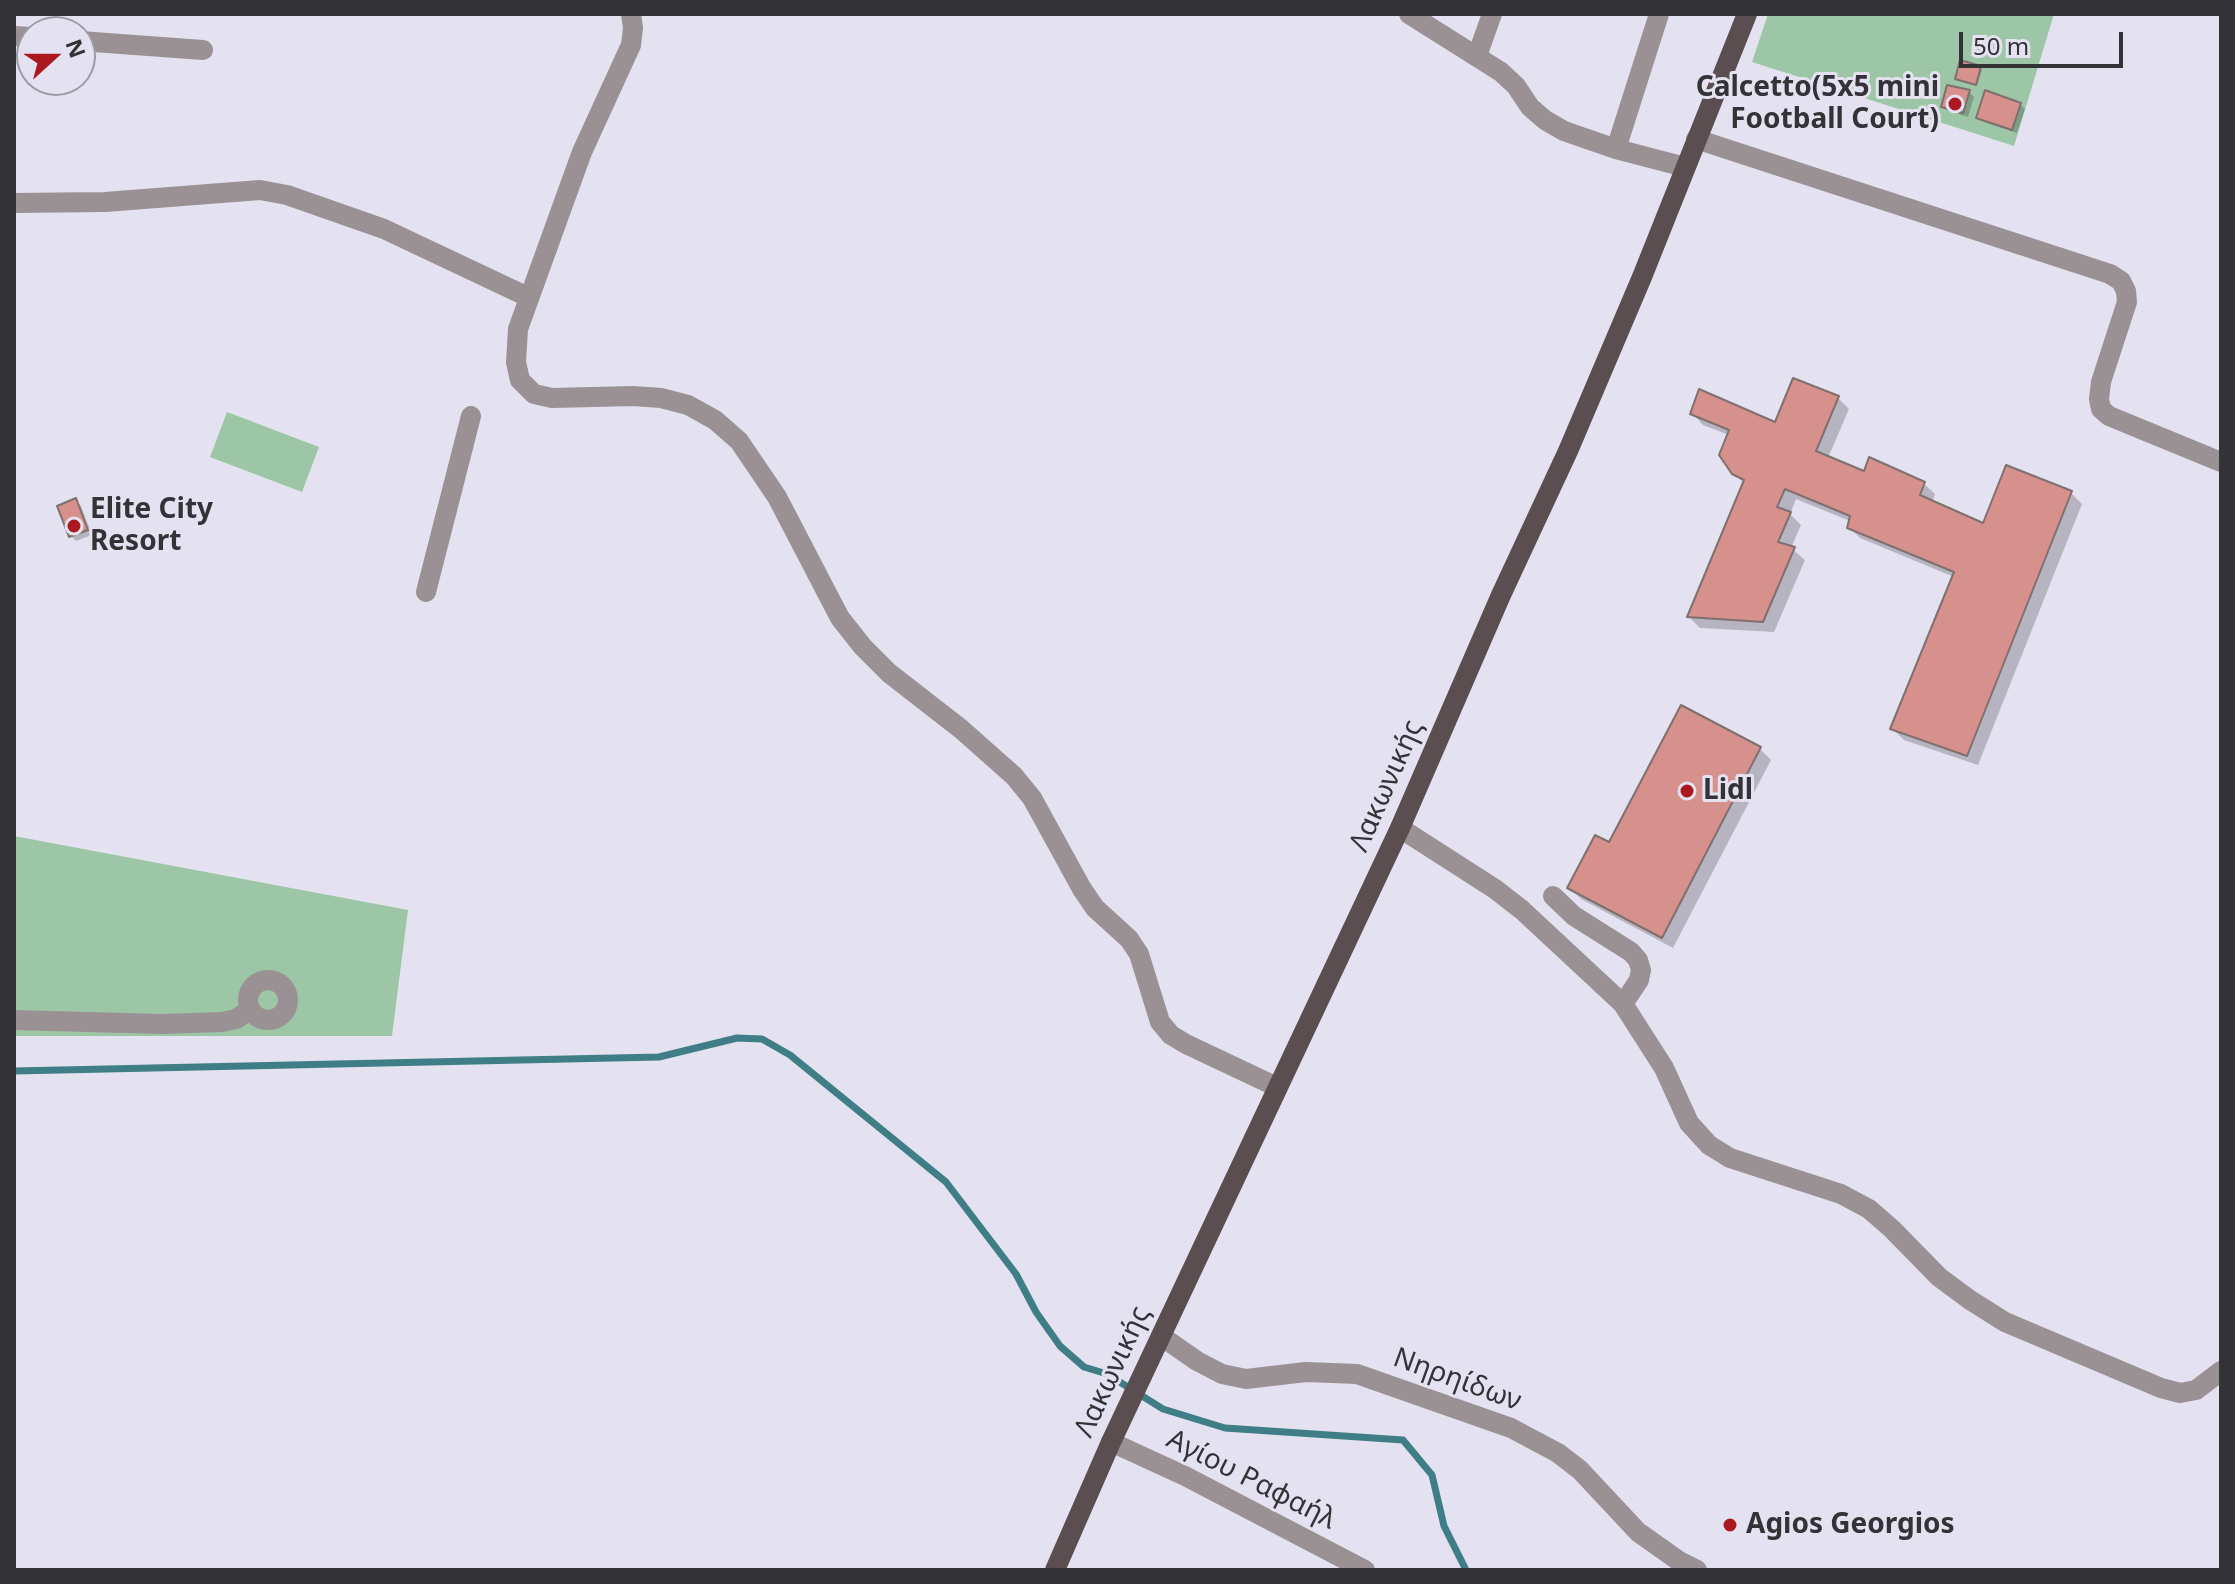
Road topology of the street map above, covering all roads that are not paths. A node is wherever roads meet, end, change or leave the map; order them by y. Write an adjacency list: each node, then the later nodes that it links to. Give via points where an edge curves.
1 (631, 14): 13 (street, via 631,45 582,152)
2 (1409, 14): 8 (street)
3 (1492, 14): 8 (street)
4 (1659, 14): 10 (street)
5 (1747, 14): 9 (main road, Λακωνικής)
6 (96, 42): 7 (street)
7 (203, 50)
8 (1477, 56): 10 (street, via 1516,86 1545,120)
9 (1696, 139): 11 (main road, Λακωνικής); 15 (street, via 2110,274 2121,281 2127,302 2101,382 2101,409)
10 (1616, 149): 11 (street)
11 (1685, 167): 17 (main road, Λακωνικής, via 1568,451)
12 (14, 203): 13 (street, via 273,192 384,229)
13 (528, 297): 22 (street, via 518,329 520,380 534,394 552,398 633,396 688,405 739,441 777,497 840,618 863,647 961,729 1032,798 1095,908 1139,954 1160,1022 1186,1044)
14 (471, 416): 16 (street)
15 (2221, 462)
16 (426, 592)
17 (1400, 828): 19 (street, via 1522,910); 22 (main road, Λακωνικής)
18 (1553, 896): 19 (street, via 1638,960 1639,980)
19 (1623, 1004): 24 (street, via 1664,1068 1689,1123 1730,1158 1841,1194 1869,1209 1939,1277 2005,1322 2180,1393 2196,1390)
20 (250, 1010): 21 (street, via 222,1022)
21 (14, 1020)
22 (1277, 1087): 23 (main road, Λακωνικής)
23 (1159, 1339): 25 (main road, Λακωνικής); 28 (street, Νηρηίδων, via 1222,1374 1246,1379 1306,1372 1357,1374 1511,1428 1558,1453 1638,1532)
24 (2221, 1371)
25 (1111, 1442): 26 (main road, Λακωνικής); 27 (street, Αγίου Ραφαήλ)
26 (1055, 1570)
27 (1365, 1570)
28 (1697, 1570)

